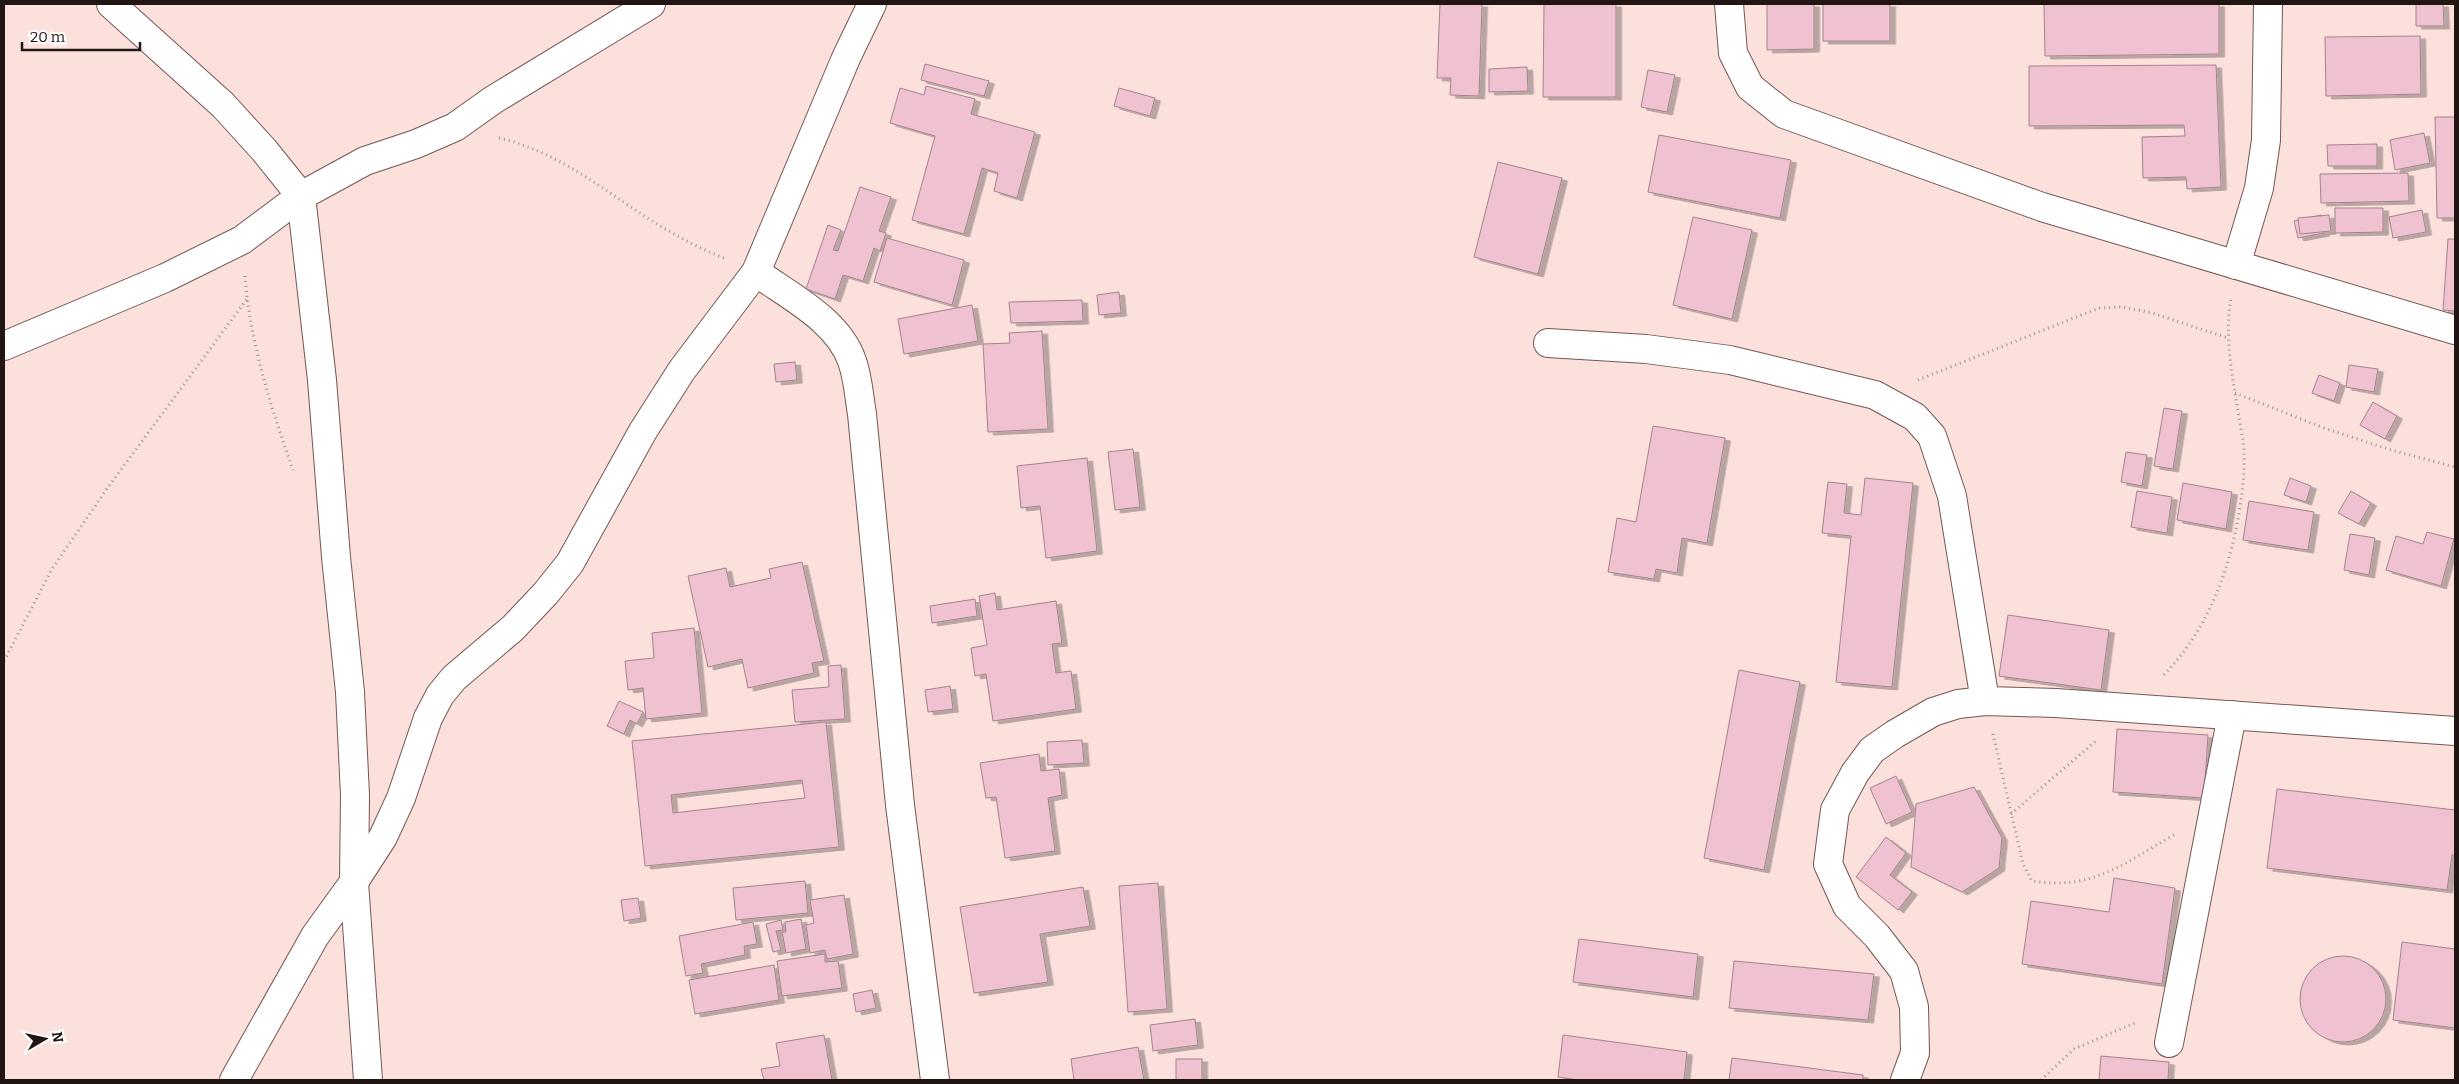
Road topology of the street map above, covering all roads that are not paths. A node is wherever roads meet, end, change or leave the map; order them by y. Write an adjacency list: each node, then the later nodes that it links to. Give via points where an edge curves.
1 (111, 4): 6 (street, via 222,105)
2 (650, 4): 6 (street, via 493,100 455,127 365,161)
3 (872, 4): 8 (street)
4 (1729, 4): 7 (street, via 1733,53 1750,88 1784,114 2042,206)
5 (2268, 4): 7 (street, via 2266,140 2259,188)
6 (301, 196): 11 (street, via 242,240 165,278); 15 (street, via 322,380 350,692 355,795)
7 (2236, 265): 9 (street)
8 (756, 272): 15 (street, via 682,370 643,431 570,563 520,621 454,678 440,695 428,718 401,798); 19 (street, via 821,319 839,336 852,360 862,414 900,805)
9 (2455, 330)
10 (1548, 343): 12 (street, via 1646,349 1730,360 1875,395 1915,417 1932,436 1952,496)
11 (4, 346)
12 (1985, 701): 13 (street); 20 (street, via 1958,704 1933,712 1872,750 1835,810 1828,864 1847,906 1877,936 1904,971 1914,1007 1915,1053)
13 (2232, 715): 14 (street); 16 (street)
14 (2455, 732)
15 (354, 882): 17 (street, via 316,936); 18 (street)
16 (2169, 1043)
17 (234, 1080)
18 (368, 1080)
19 (935, 1080)
20 (1905, 1080)

